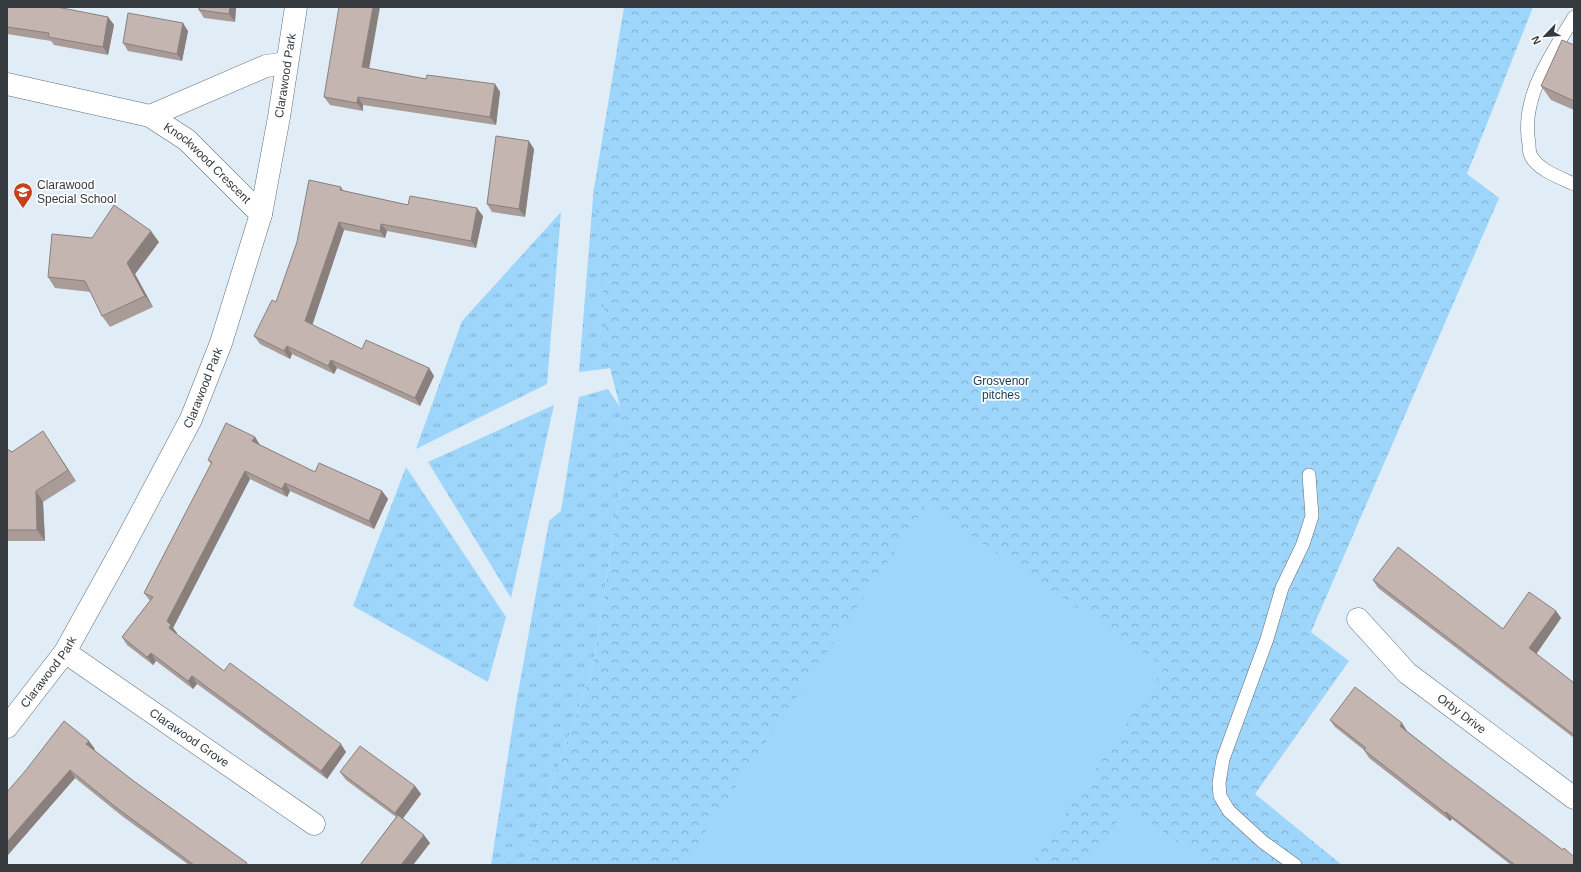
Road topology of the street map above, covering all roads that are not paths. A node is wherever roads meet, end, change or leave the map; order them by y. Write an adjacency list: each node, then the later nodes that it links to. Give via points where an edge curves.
1 (296, 7): 3 (street, Clarawood Park)
2 (1574, 17): 6 (lane, via 1541,72 1527,117 1531,156 1543,168)
3 (286, 63): 5 (street, Knockwood Crescent, via 266,66); 7 (street, Clarawood Park)
4 (7, 84): 5 (street, Knockwood Crescent)
5 (150, 116): 7 (street, Knockwood Crescent, via 186,140)
6 (1574, 184)
7 (261, 214): 10 (street, Clarawood Park, via 221,343 191,418)
8 (1309, 475): 14 (lane, via 1312,516 1303,544 1282,588 1265,646 1223,759 1220,783 1220,796 1229,811 1263,842)
9 (1358, 619): 12 (street, Orby Drive, via 1407,673)
10 (65, 652): 11 (street, Clarawood Park); 13 (street, Clarawood Grove)
11 (7, 727)
12 (1574, 798)
13 (314, 824)
14 (1295, 865)

